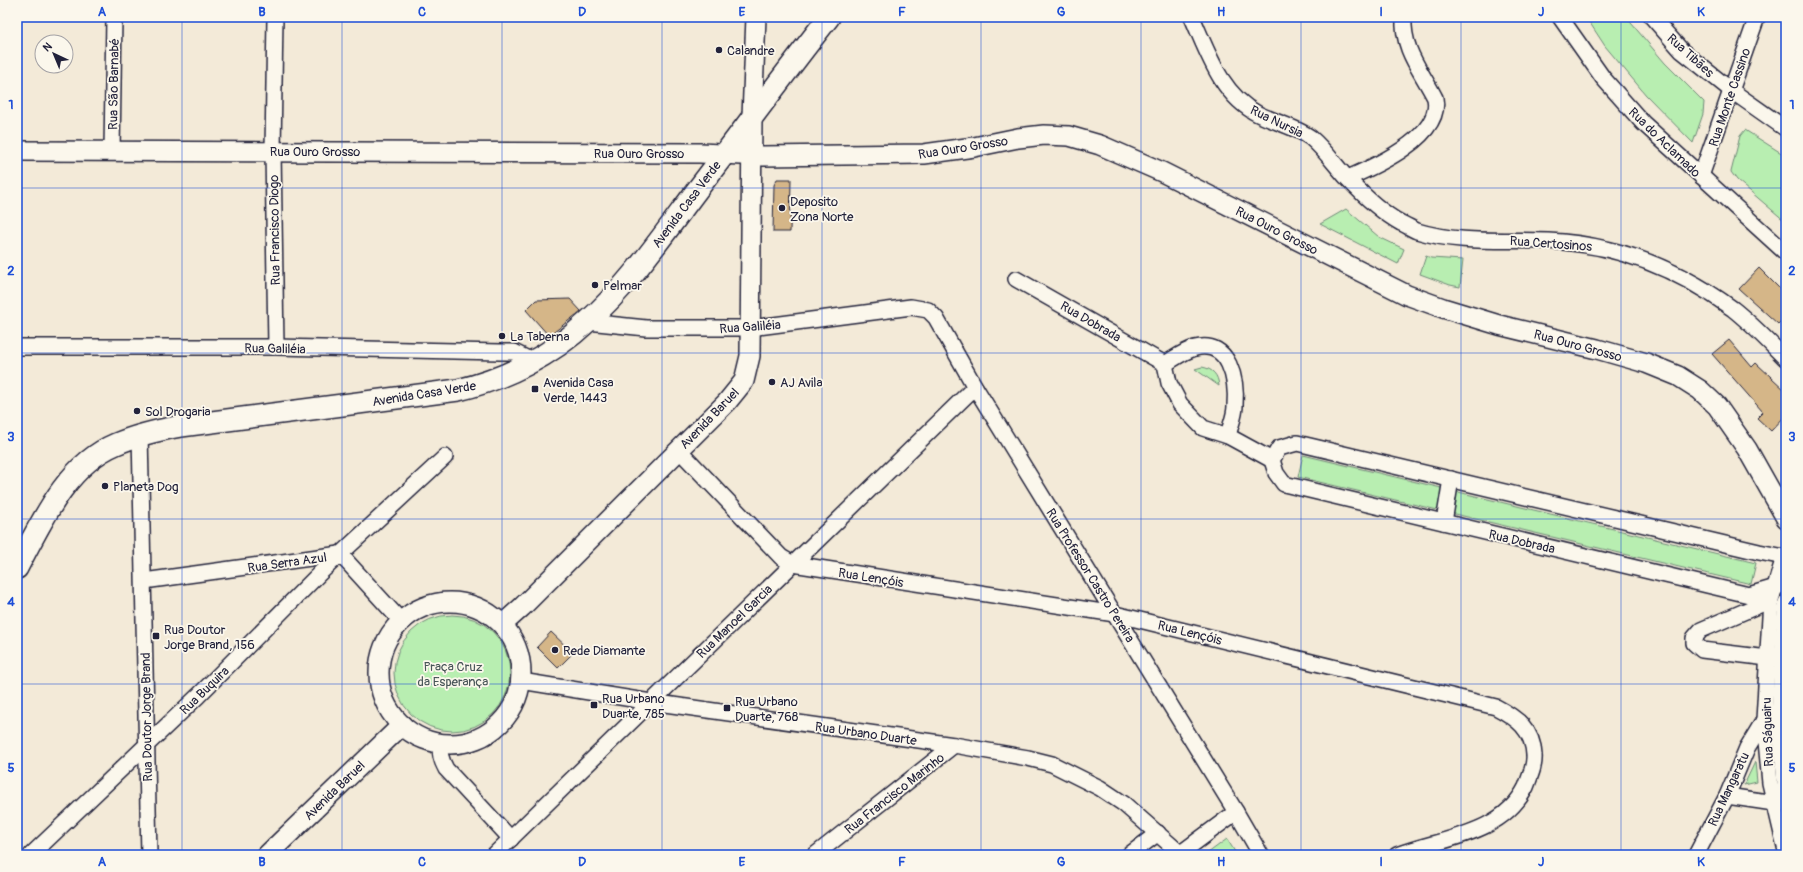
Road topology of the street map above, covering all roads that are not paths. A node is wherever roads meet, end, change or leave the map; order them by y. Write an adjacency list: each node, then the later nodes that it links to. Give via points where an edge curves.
1 (114, 17): 14 (street, Rua São Barnabé)
2 (275, 17): 15 (street, Rua Francisco Diogo)
3 (756, 17): 11 (street, Avenida Baruel)
4 (829, 17): 11 (main road, Avenida Casa Verde)
5 (1192, 17): 19 (street, Rua Nursia, via 1216,71 1229,92 1249,109 1309,137)
6 (1404, 17): 19 (street, via 1404,38 1435,98 1435,115 1421,134 1405,147)
7 (1560, 17): 18 (street, Rua do Aclamado, via 1603,78 1643,123)
8 (1652, 17): 10 (street, Rua Tibães, via 1682,51)
9 (1757, 17): 10 (street, Rua Monte Cassino)
10 (1732, 90): 12 (street, Rua Tibães); 18 (street, Rua Monte Cassino)
11 (752, 117): 16 (main road, Avenida Casa Verde); 17 (street, Avenida Baruel)
12 (1786, 129)
13 (17, 150): 14 (street, Rua Ouro Grosso)
14 (112, 151): 15 (street, Rua Ouro Grosso)
15 (273, 151): 16 (street, Rua Ouro Grosso); 26 (street, Rua Francisco Diogo)
16 (724, 154): 17 (street, Rua Ouro Grosso); 23 (main road, Avenida Casa Verde, via 632,274)
17 (753, 155): 24 (street, Avenida Baruel); 37 (street, Rua Ouro Grosso, via 924,154 1044,135 1069,136 1100,145 1162,172 1407,295 1499,325 1646,363 1678,376 1718,406 1743,442)
18 (1701, 176): 20 (street, Rua do Aclamado)
19 (1348, 178): 27 (street, Rua Certosinos, via 1393,218 1416,231 1452,238 1575,243 1632,255 1709,293 1755,328)
20 (1786, 252)
21 (1016, 279): 29 (street, Rua Dobrada)
22 (911, 307): 24 (street, Rua Galiléia); 30 (street, Rua Professor Castro Pereira, via 928,310 936,318)
23 (588, 322): 24 (street, Rua Galiléia, via 646,328); 28 (main road, Avenida Casa Verde, via 562,343)
24 (750, 328): 33 (street, Avenida Baruel, via 750,356 744,381 727,402)
25 (17, 347): 26 (street, Rua Galiléia)
26 (276, 347): 28 (street, Rua Galiléia, via 514,352)
27 (1786, 359)
28 (532, 361): 31 (main road, Avenida Casa Verde, via 508,375 458,390 181,426)
29 (1165, 364): 32 (street, via 1169,383 1180,404 1203,428); 32 (street, via 1197,348 1215,349 1222,354 1230,366 1235,394 1235,407)
30 (975, 387): 41 (street, Rua Manoel Garcia); 46 (street, Rua Professor Castro Pereira)
31 (140, 434): 42 (main road, Avenida Casa Verde, via 114,444 93,458 70,479 49,510); 43 (street, Rua Doutor Jorge Brand)
32 (1228, 436): 35 (street)
33 (679, 450): 41 (street, Rua Lençóis, via 781,557); 48 (street, Avenida Baruel)
34 (445, 457): 39 (street, Rua Buquira)
35 (1272, 460): 36 (street, via 1279,448 1297,442); 38 (street, Rua Dobrada, via 1276,473 1284,484)
36 (1451, 479): 38 (street); 40 (street)
37 (1786, 518)
38 (1444, 522): 44 (street, Rua Dobrada, via 1749,595)
39 (340, 554): 43 (street, Rua Serra Azul); 47 (street, Rua Serra Azul); 56 (street, Rua Buquira)
40 (1785, 556): 44 (street, Rua Ságuairu)
41 (793, 564): 46 (street, Rua Lençóis); 51 (street, Rua Manoel Garcia)
42 (17, 568)
43 (144, 581): 56 (street, Rua Doutor Jorge Brand)
44 (1777, 590): 49 (street, Rua Ságuairu); 49 (street, via 1701,630 1694,638 1694,643 1702,650)
45 (1786, 603): 49 (street, Rua Ságuairu)
46 (1115, 614): 61 (street, Rua Professor Castro Pereira); 74 (street, Rua Lençóis, via 1496,707 1518,720 1531,738 1533,770 1522,795 1510,809 1490,824 1474,831)
47 (402, 621): 48 (street, via 420,609 442,602 464,603 485,610); 54 (street, via 389,636 382,654 379,673 384,698)
48 (503, 624): 50 (street, via 514,641 520,661)
49 (1775, 659): 52 (street, Rua Ságuairu); 53 (street, Rua Ságuairu)
50 (521, 681): 51 (street, Rua Urbano Duarte); 55 (street, via 515,703 502,721 485,735 464,742)
51 (651, 702): 57 (street, Rua Urbano Duarte); 63 (street, Rua Manoel Garcia)
52 (1779, 716): 53 (street); 58 (street, Rua Ságuairu)
53 (1764, 720): 59 (street, Rua Mangaratu, via 1746,748); 60 (street, Rua Ságuairu, via 1770,783)
54 (402, 725): 55 (street, via 420,737); 69 (street, Avenida Baruel)
55 (441, 743): 63 (street, via 441,759 446,769)
56 (146, 745): 67 (street, Rua Buquira); 68 (street, Rua Doutor Jorge Brand)
57 (954, 745): 62 (street, Rua Urbano Duarte, via 1028,758 1058,767 1100,788 1124,804); 71 (street, Rua Francisco Marinho)
58 (1786, 794)
59 (1727, 796): 60 (street); 66 (street, Rua Mangaratu)
60 (1780, 803): 64 (street, Rua Ságuairu)
61 (1236, 812): 65 (street); 73 (street, Rua Professor Castro Pereira)
62 (1158, 834): 65 (street, Rua Urbano Duarte); 72 (street)
63 (511, 839): 70 (street, Rua Manoel Garcia)
64 (1786, 851)
65 (1182, 854)
66 (1696, 854)
67 (31, 855)
68 (149, 855)
69 (267, 855)
70 (494, 855)
71 (815, 855)
72 (1129, 855)
73 (1261, 855)
74 (1397, 855)

